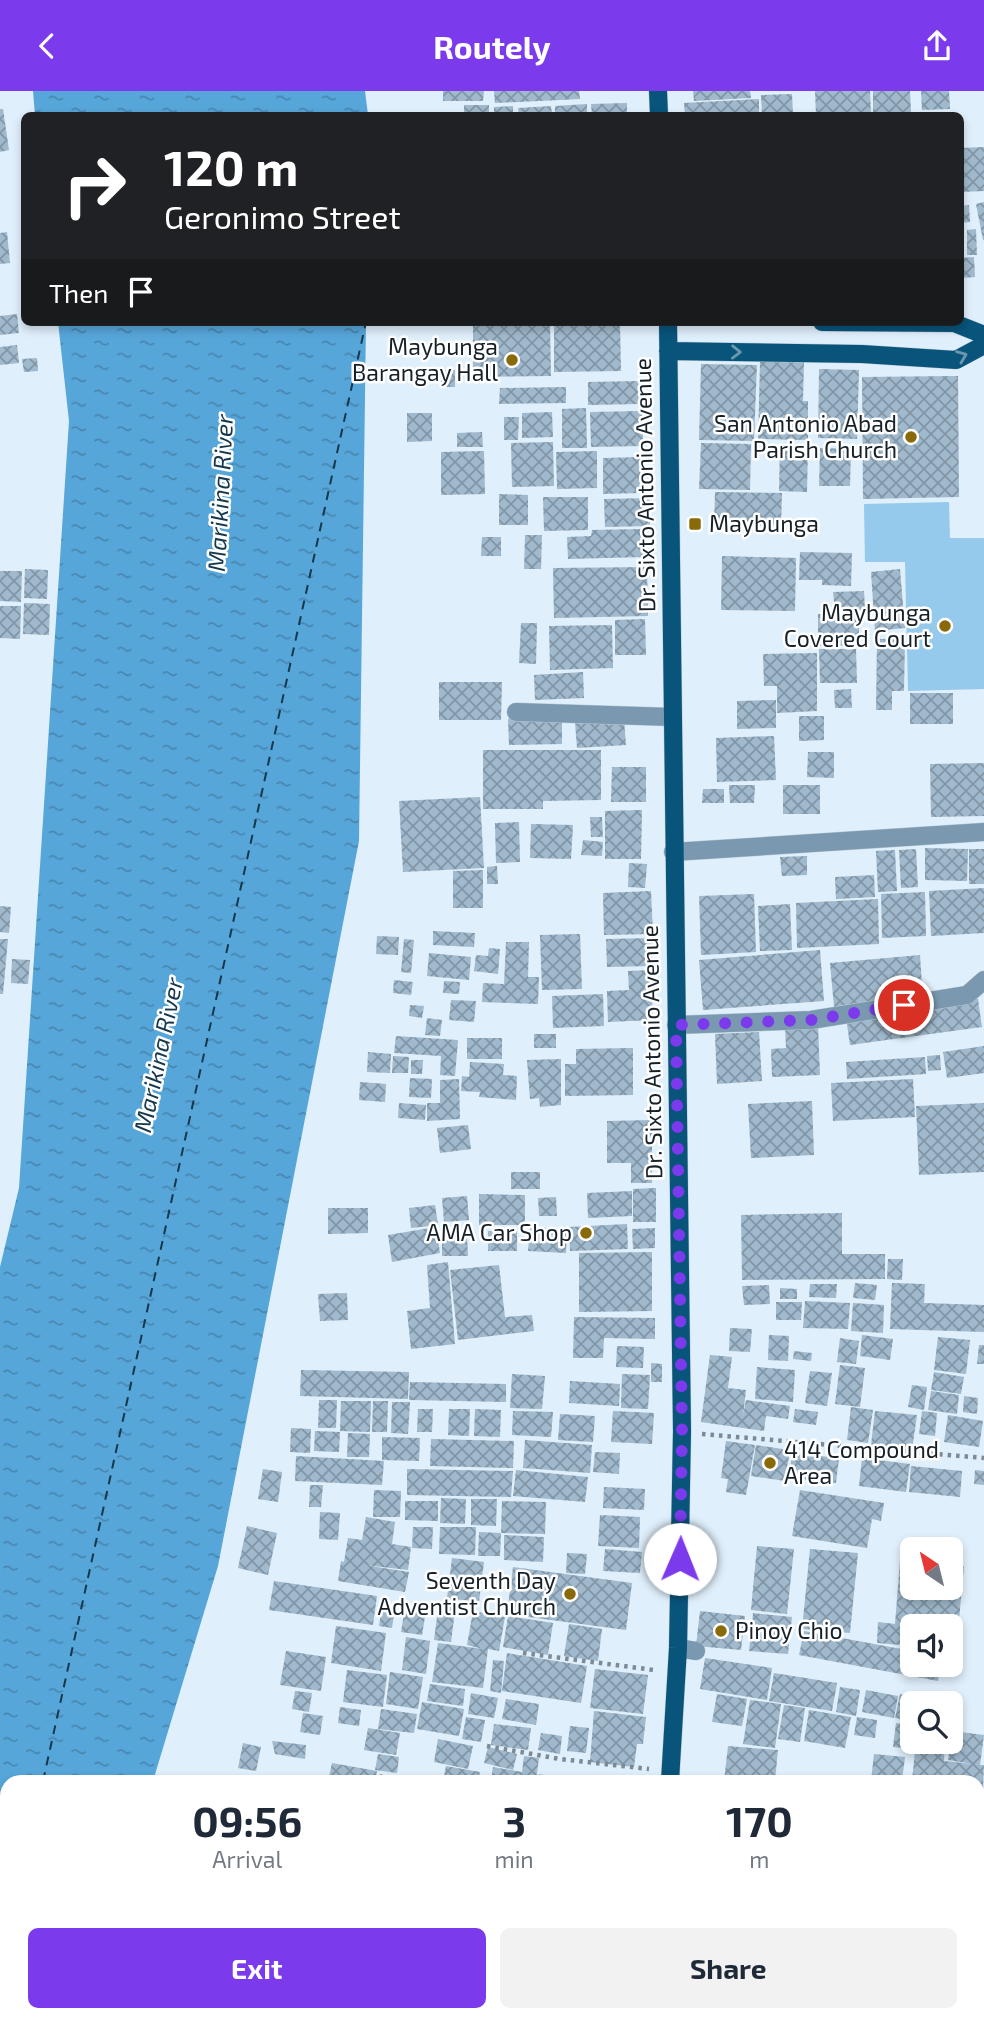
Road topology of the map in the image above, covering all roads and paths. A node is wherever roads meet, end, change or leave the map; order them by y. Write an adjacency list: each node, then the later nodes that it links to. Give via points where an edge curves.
1 (658, 91): 2 (main road)
2 (659, 112)
3 (668, 326): 7 (main road, Dr. Sixto Antonio Avenue)
4 (962, 326): 5 (main road)
5 (984, 335)
6 (984, 345): 7 (main road, one-way to 6, via 956,360)
7 (668, 351): 9 (main road, Dr. Sixto Antonio Avenue)
8 (516, 712): 9 (street)
9 (672, 716): 11 (main road, Dr. Sixto Antonio Avenue)
10 (984, 832): 11 (street)
11 (673, 852): 13 (main road, Dr. Sixto Antonio Avenue)
12 (984, 980): 13 (street, via 967,995 811,1020)
13 (676, 1025): 17 (main road, Dr. Sixto Antonio Avenue, via 687,1650)
14 (716, 1436): 15 (path)
15 (984, 1458)
16 (523, 1653): 17 (path)
17 (677, 1673): 20 (main road, Dr. Sixto Antonio Avenue)
18 (487, 1746): 19 (path)
19 (658, 1775)
20 (670, 1775)

